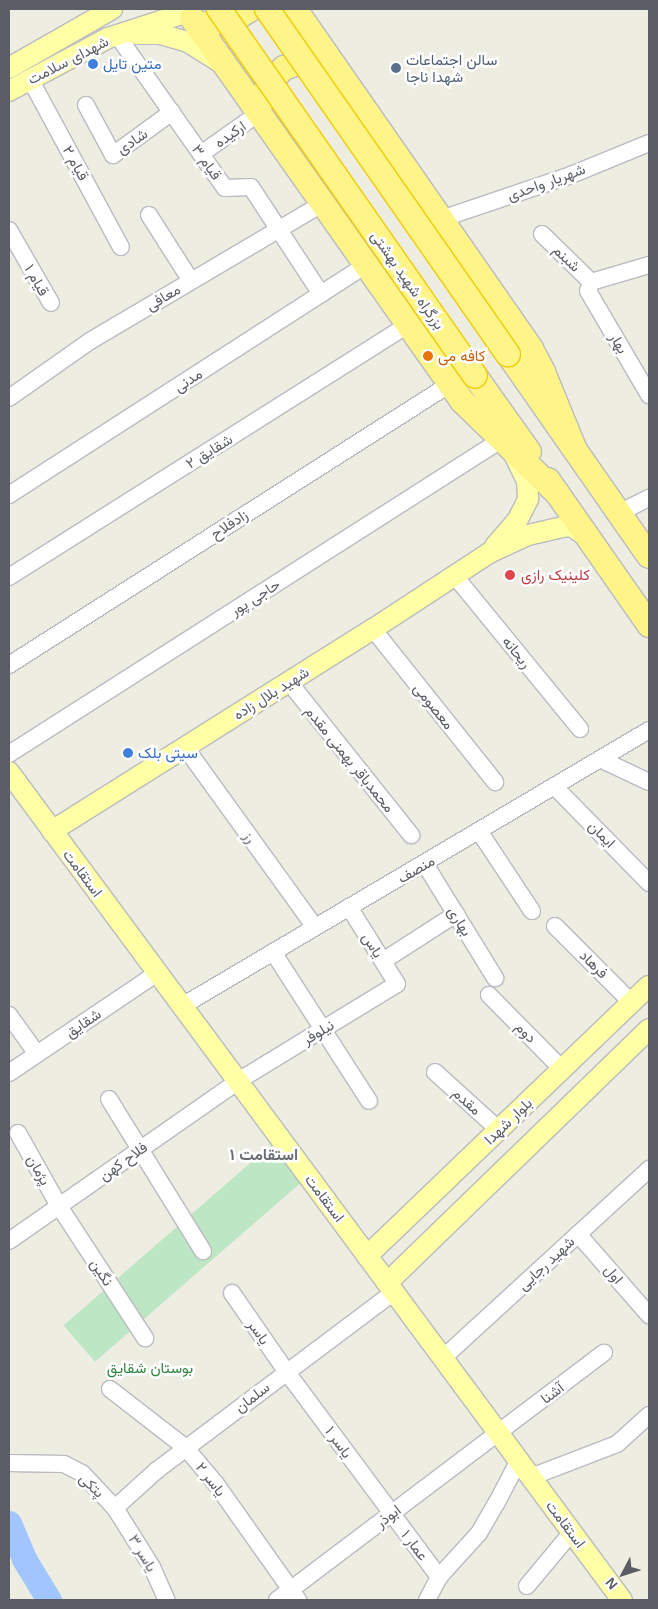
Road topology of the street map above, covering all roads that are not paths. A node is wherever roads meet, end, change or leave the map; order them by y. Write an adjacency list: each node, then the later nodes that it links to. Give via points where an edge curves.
1 (92, 9): 9 (main road)
2 (112, 9): 9 (main road, شهدای سلامت)
3 (219, 9): 40 (highway, بزرگراه شهید بهشتی, bridge)
4 (251, 9): 7 (highway, via 222,23 209,23)
5 (268, 9): 39 (highway, bridge)
6 (296, 9): 13 (highway)
7 (186, 13): 8 (main road, شهدای سلامت); 12 (highway)
8 (151, 16): 10 (main road, شهدای سلامت)
9 (80, 28): 11 (main road, شهدای سلامت)
10 (118, 34): 12 (main road, via 160,34 188,42); 14 (main road, شهدای سلامت); 17 (street, قیام ۳)
11 (10, 64)
12 (226, 66): 18 (highway)
13 (336, 68): 18 (highway, via 311,60 284,68 274,76 266,90); 23 (highway)
14 (30, 79): 15 (main road, شهدای سلامت); 27 (street, قیام ۲)
15 (9, 91)
16 (86, 105): 17 (street, شادی, via 113,155)
17 (172, 112): 20 (street, قیام ۳)
18 (261, 115): 20 (street, ارکیده); 21 (highway)
19 (649, 143): 23 (street, شهریار واحدی, via 571,175)
20 (201, 154): 24 (street, قیام ۳, via 225,188 251,187)
21 (323, 203): 24 (street, معافی); 28 (highway)
22 (149, 215): 30 (street)
23 (441, 219): 39 (highway, via 537,359)
24 (279, 228): 30 (street, معافی); 32 (street, قیام ۳)
25 (9, 230): 33 (street, قیام ۱)
26 (542, 234): 31 (street, شبنم)
27 (122, 247)
28 (366, 265): 32 (street, مدنی); 34 (highway)
29 (649, 265): 31 (street)
30 (191, 281): 37 (street, معافی, via 90,341)
31 (590, 286): 36 (street, بهار)
32 (321, 294): 41 (street, مدنی)
33 (51, 303)
34 (408, 325): 35 (highway); 48 (street, شقایق ۲)
35 (450, 384): 38 (highway, via 471,412); 51 (street, زادفلاح)
36 (649, 394)
37 (9, 398)
38 (501, 440): 40 (highway); 45 (main road, شهید بلال زاده, via 521,464 528,499 517,521); 56 (street, حاجی پور)
39 (575, 450): 43 (highway)
40 (557, 493): 44 (highway, بزرگراه شهید بهشتی)
41 (9, 495)
42 (649, 498): 43 (street)
43 (619, 513): 46 (highway)
44 (590, 540): 45 (main road, شهید بلال زاده, via 573,527 566,526 528,535); 49 (highway, بزرگراه شهید بهشتی)
45 (488, 553): 47 (main road, شهید بلال زاده)
46 (649, 556)
47 (454, 575): 50 (main road, شهید بلال زاده); 53 (street, ریحانه)
48 (9, 577)
49 (649, 625)
50 (373, 629): 52 (main road, شهید بلال زاده); 59 (street, معصومی)
51 (9, 665)
52 (289, 682): 55 (main road, شهید بلال زاده); 64 (street, محمدباقر بهمنی مقدم)
53 (580, 729)
54 (649, 730): 57 (street, منصف)
55 (185, 747): 62 (main road, شهید بلال زاده); 71 (street, رز)
56 (9, 754)
57 (600, 759): 60 (street); 61 (street, منصف)
58 (9, 772): 62 (main road, استقامت)
59 (495, 782)
60 (649, 782)
61 (554, 786): 63 (street, منصف); 66 (street, ایمان)
62 (52, 831): 74 (main road, استقامت)
63 (479, 831): 65 (street, منصف); 68 (street)
64 (411, 835)
65 (425, 864): 67 (street, منصف); 69 (street, بهاری)
66 (649, 883)
67 (349, 907): 71 (street, منصف); 73 (street, یاس)
68 (532, 911)
69 (456, 914): 73 (street); 75 (street, بهاری)
70 (555, 926): 79 (street, فرهاد)
71 (316, 927): 72 (street, منصف)
72 (273, 952): 80 (street, منصف); 83 (street)
73 (383, 961): 76 (street, یاس)
74 (157, 973): 80 (main road, استقامت); 84 (street, شقایق)
75 (496, 978)
76 (397, 984): 83 (street, نیلوفر)
77 (649, 986): 79 (main road, بلوار شهدا)
78 (489, 996): 85 (street, دوم)
79 (632, 1003): 85 (main road, بلوار شهدا)
80 (182, 1006): 88 (main road, استقامت)
81 (9, 1015): 84 (street)
82 (649, 1029): 100 (main road)
83 (322, 1030): 88 (street, نیلوفر); 90 (street)
84 (37, 1054): 87 (street, شقایق)
85 (562, 1069): 91 (main road, بلوار شهدا)
86 (435, 1072): 91 (street, مقدم)
87 (9, 1073)
88 (238, 1081): 93 (street, فلاح کهن); 99 (main road, استقامت)
89 (109, 1099): 93 (street)
90 (369, 1102)
91 (499, 1130): 99 (main road, بلوار شهدا)
92 (18, 1134): 95 (street, پژمان)
93 (141, 1149): 95 (street, فلاح کهن); 98 (street)
94 (649, 1169): 96 (street, شهید رجایی)
95 (59, 1206): 97 (street, فلاح کهن); 103 (street, نگین)
96 (578, 1234): 102 (street, اول); 105 (street, شهید رجایی)
97 (9, 1241)
98 (203, 1251)
99 (367, 1256): 100 (main road, استقامت)
100 (390, 1287): 105 (main road, استقامت); 106 (street, سلمان)
101 (232, 1293): 106 (street, یاسر)
102 (649, 1315)
103 (144, 1338)
104 (604, 1354): 109 (street, آشنا)
105 (443, 1358): 109 (main road, استقامت)
106 (286, 1371): 110 (street, سلمان); 115 (street, یاسر ۱)
107 (110, 1389): 110 (street, یاسر ۲)
108 (649, 1415): 113 (street, via 617,1444)
109 (499, 1434): 111 (main road, استقامت); 115 (street, ابوذر)
110 (186, 1448): 114 (street, سلمان); 119 (street, یاسر ۲, via 216,1484)
111 (519, 1460): 113 (main road, استقامت); 117 (street, via 479,1533)
112 (9, 1463): 114 (street, پتکی, via 64,1464 82,1473)
113 (531, 1477): 116 (main road, استقامت)
114 (115, 1508): 120 (street, یاسر ۳, via 152,1567)
115 (391, 1513): 117 (street, عمار ۱); 119 (street, ابوذر)
116 (572, 1532): 118 (street); 123 (main road, استقامت)
117 (439, 1577): 122 (street)
118 (527, 1586)
119 (295, 1595): 121 (street, ابوذر)
120 (167, 1600)
121 (277, 1600)
122 (427, 1600)
123 (622, 1600)

